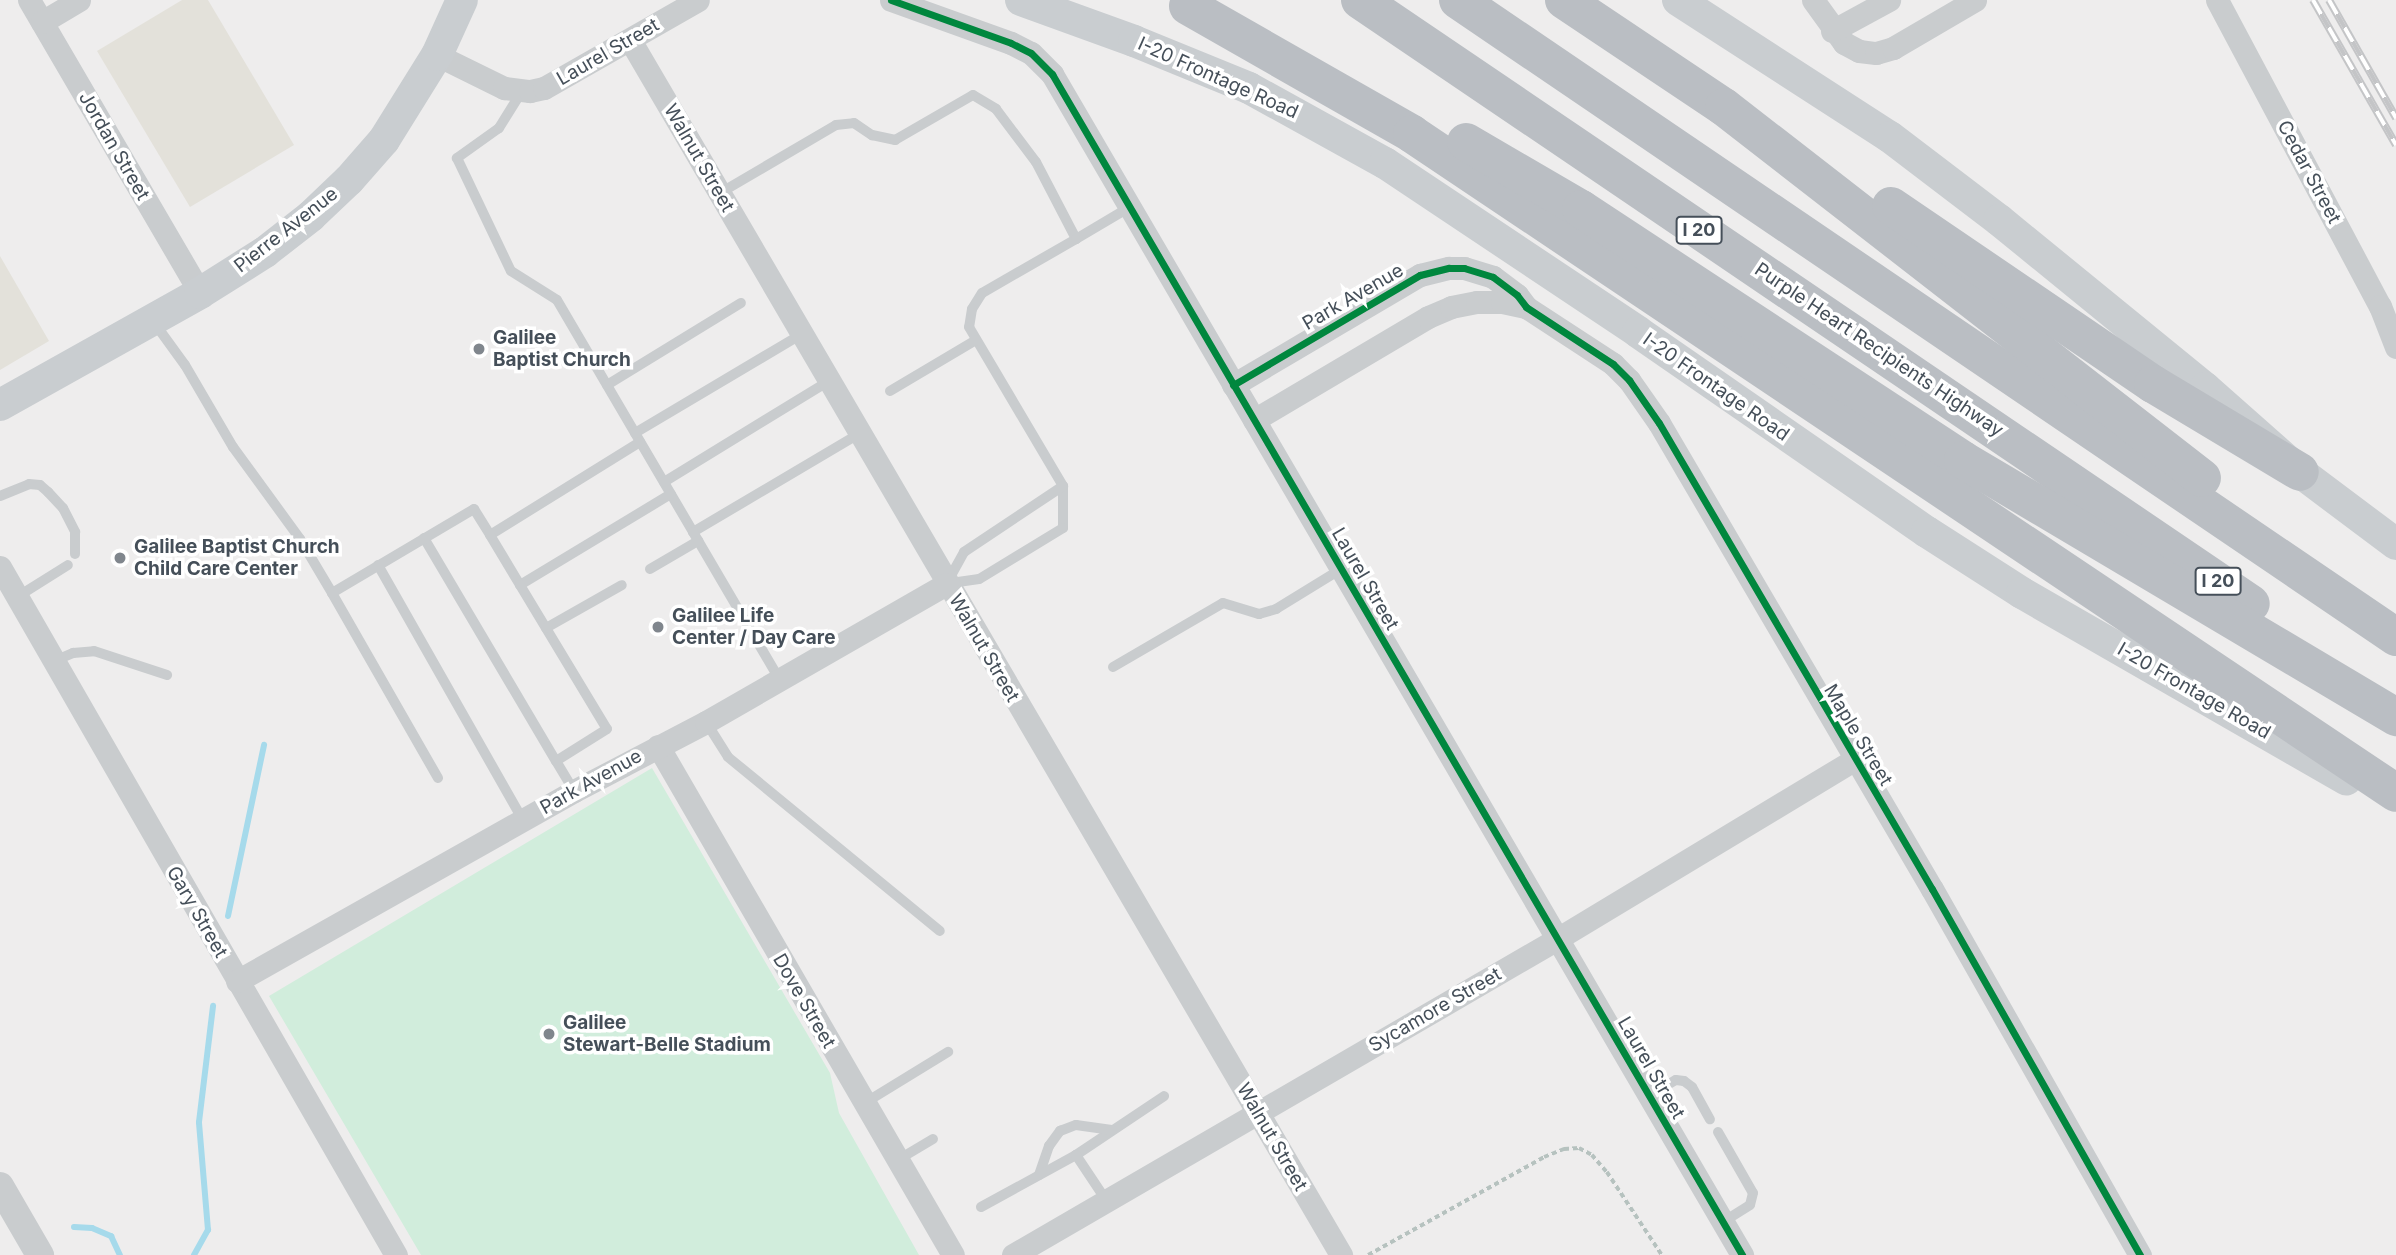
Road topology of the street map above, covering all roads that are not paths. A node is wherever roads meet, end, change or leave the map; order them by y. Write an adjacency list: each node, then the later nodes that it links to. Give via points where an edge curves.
1 (29, 0): 16 (street, Jordan Street)
2 (79, 0): 16 (street)
3 (462, 0): 19 (main road, Pierre Avenue)
4 (698, 0): 18 (street, Laurel Street)
5 (891, 0): 23 (street, Laurel Street, via 1031,53 1052,74)
6 (1021, 0): 76 (main road, I-20 Frontage Road, via 1192,63 1308,118 1385,163 2022,593)
7 (1360, 0): 67 (highway, Purple Heart Recipients Highway / I 20)
8 (1458, 0): 62 (highway, I 20)
9 (1564, 0): 21 (highway)
10 (1678, 0): 40 (main road, via 1828,94 1901,146 2205,388)
11 (1812, 0): 17 (street)
12 (1889, 0): 17 (street)
13 (1975, 0): 17 (street, via 1893,48 1876,53 1859,51)
14 (2217, 0): 31 (street, Cedar Street, via 2380,306)
15 (1182, 3): 68 (highway, via 1339,71 1581,209 1963,460); 75 (highway, via 1412,134)
16 (42, 22): 25 (street, Jordan Street)
17 (1832, 31)
18 (630, 40): 20 (street, Laurel Street, via 556,83); 22 (street, Walnut Street)
19 (437, 55): 20 (street, via 503,88); 25 (main road, Pierre Avenue, via 384,141 349,180 265,252)
20 (522, 91): 33 (lane, via 499,128 457,158 511,271 557,300)
21 (1724, 107): 40 (highway, via 1858,185 2154,384); 61 (highway)
22 (720, 193): 24 (lane, via 836,125 854,123 872,135 895,140 973,95 996,109 1036,162); 29 (street, Walnut Street)
23 (1130, 207): 24 (lane); 34 (street, Laurel Street)
24 (1076, 239): 30 (lane, via 982,293 972,309 969,327)
25 (200, 293): 28 (main road, Pierre Avenue)
26 (741, 303): 33 (lane)
27 (1526, 307): 34 (street, Park Avenue, via 1493,277 1464,268 1435,270); 37 (street, via 1477,302 1451,307); 71 (street, Maple Street, via 1613,364 1629,380)
28 (152, 319): 36 (main road, Pierre Avenue); 58 (lane)
29 (802, 334): 32 (street, Walnut Street); 39 (lane)
30 (976, 340): 35 (lane); 42 (lane)
31 (2396, 346)
32 (829, 382): 38 (street, Walnut Street); 41 (lane)
33 (607, 385): 39 (lane)
34 (1233, 385): 37 (street, Laurel Street)
35 (890, 391)
36 (0, 405)
37 (1254, 420): 54 (street, Laurel Street)
38 (859, 434): 46 (lane); 55 (street, Walnut Street)
39 (637, 438): 41 (lane); 45 (lane)
40 (2300, 472): 48 (main road)
41 (664, 482): 43 (lane)
42 (1063, 486): 55 (lane, via 964,552); 55 (lane, Park Avenue, via 1063,528 979,579)
43 (671, 494): 46 (lane); 56 (lane)
44 (0, 496): 49 (lane, via 29,484 40,485 63,508 75,532)
45 (490, 535): 47 (lane, via 474,509); 56 (lane)
46 (696, 536): 53 (lane); 66 (lane)
47 (424, 538): 51 (lane); 72 (lane)
48 (2396, 544)
49 (75, 554)
50 (68, 565): 59 (lane)
51 (378, 565): 58 (lane); 77 (lane)
52 (0, 567): 59 (street, Gary Street)
53 (650, 569)
54 (1341, 569): 64 (lane, via 1276,609 1259,614 1223,603); 79 (street, Laurel Street)
55 (946, 584): 66 (street, Park Avenue); 85 (street, Walnut Street)
56 (520, 585): 60 (lane)
57 (622, 585): 60 (lane)
58 (332, 593): 73 (lane)
59 (17, 597): 63 (street, Gary Street)
60 (546, 628): 72 (lane, via 607,729)
61 (2396, 631)
62 (2396, 637)
63 (54, 661): 65 (lane, via 94,651); 80 (street, Gary Street)
64 (1113, 667)
65 (167, 675)
66 (780, 680): 69 (street, Park Avenue)
67 (2396, 704)
68 (2396, 717)
69 (706, 722): 70 (street, Park Avenue); 78 (lane, via 728,757)
70 (658, 746): 74 (street, Park Avenue); 84 (street, Dove Street)
71 (1855, 759): 79 (street, Sycamore Street); 103 (street, Maple Street)
72 (556, 761): 74 (lane)
73 (438, 778)
74 (574, 791): 77 (street, Park Avenue)
75 (2396, 793)
76 (2396, 808)
77 (523, 820): 80 (street, Park Avenue)
78 (940, 932)
79 (1558, 939): 83 (street, Laurel Street); 85 (street, Sycamore Street)
80 (237, 981): 98 (street, Gary Street)
81 (948, 1052): 84 (lane)
82 (1164, 1096): 87 (lane)
83 (1649, 1096): 86 (lane, via 1676,1080 1684,1081); 96 (street, Laurel Street)
84 (863, 1104): 91 (street, Dove Street)
85 (1257, 1112): 94 (street, Sycamore Street); 101 (street, Walnut Street)
86 (1710, 1119)
87 (1112, 1130): 90 (lane); 92 (lane, via 1076,1125 1060,1131)
88 (1718, 1132): 96 (lane, via 1753,1193 1751,1205)
89 (933, 1139): 91 (lane)
90 (1076, 1155): 92 (lane); 94 (lane)
91 (896, 1161): 99 (street, Dove Street)
92 (1039, 1175): 95 (lane)
93 (0, 1186): 97 (street)
94 (1106, 1200): 100 (street, Sycamore Street)
95 (981, 1207)
96 (1723, 1222): 102 (street, Laurel Street)
97 (40, 1255)
98 (396, 1255)
99 (953, 1255)
100 (1013, 1255)
101 (1341, 1255)
102 (1742, 1255)
103 (2140, 1255)

